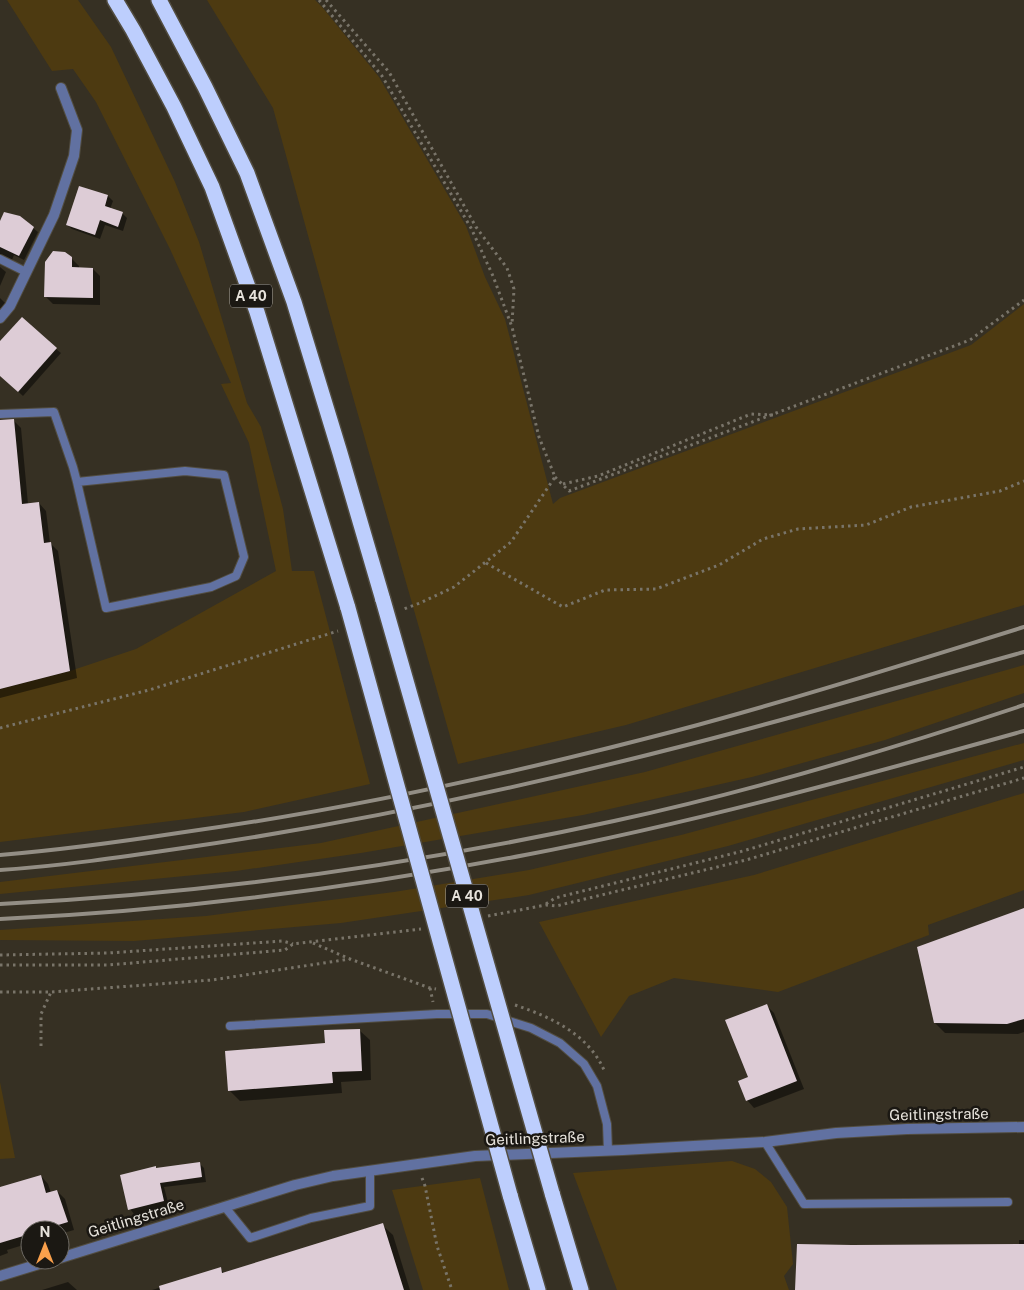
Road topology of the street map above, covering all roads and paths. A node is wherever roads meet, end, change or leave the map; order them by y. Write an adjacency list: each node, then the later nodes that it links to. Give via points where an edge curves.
1 (115, 0): 41 (highway, A 40, bridge, via 174,107 212,187 257,312 348,608)
2 (159, 0): 42 (highway, A 40, bridge, via 247,173 297,311)
3 (319, 0): 10 (path, via 382,76 471,228)
4 (326, 0): 10 (path, via 389,72 476,227 508,268 514,289)
5 (61, 88): 7 (street, via 77,130 74,156 54,215)
6 (0, 259): 7 (lane)
7 (26, 272): 9 (street, via 10,306)
8 (1024, 300): 12 (path, via 970,340)
9 (0, 318)
10 (512, 327): 13 (path, via 539,437)
11 (0, 414): 15 (lane, via 54,412)
12 (775, 415): 16 (path, via 751,414 598,476); 16 (path, via 569,491)
13 (554, 477): 16 (path); 17 (path, via 511,542)
14 (1024, 481): 17 (path, via 1000,491 911,507 866,525 798,529 763,539 719,565 656,589 605,590 563,607)
15 (77, 482): 15 (lane, via 106,608 210,587 236,576 244,557 224,476 185,471)
16 (562, 484)
17 (486, 563): 18 (path, via 454,587)
18 (420, 603)
19 (293, 646): 20 (path, via 149,690)
20 (0, 728)
21 (1024, 767): 22 (path, via 744,851 554,898 546,904 556,906 746,860)
22 (1024, 778)
23 (0, 956): 25 (path, via 108,953 283,941 293,944 285,950 108,965)
24 (350, 959): 27 (path, via 212,980)
25 (0, 965)
26 (0, 992): 27 (path)
27 (51, 992): 29 (path, via 41,1014)
28 (230, 1026): 32 (lane, via 487,1014 531,1028 560,1043 584,1064 597,1086 607,1124)
29 (41, 1046)
30 (1024, 1127): 31 (street, Geitlingstraße, via 836,1132)
31 (765, 1142): 32 (street, Geitlingstraße); 35 (lane, via 804,1204)
32 (608, 1151): 33 (street, Geitlingstraße, via 475,1156)
33 (416, 1163): 34 (street, Geitlingstraße); 40 (path)
34 (370, 1170): 36 (street, Geitlingstraße, via 295,1185); 36 (lane, via 370,1206 311,1218 250,1238)
35 (1008, 1202)
36 (225, 1206): 37 (street, Geitlingstraße)
37 (70, 1255)
38 (20, 1270): 39 (street)
39 (0, 1276)
40 (452, 1290)
41 (538, 1290)
42 (581, 1290)

